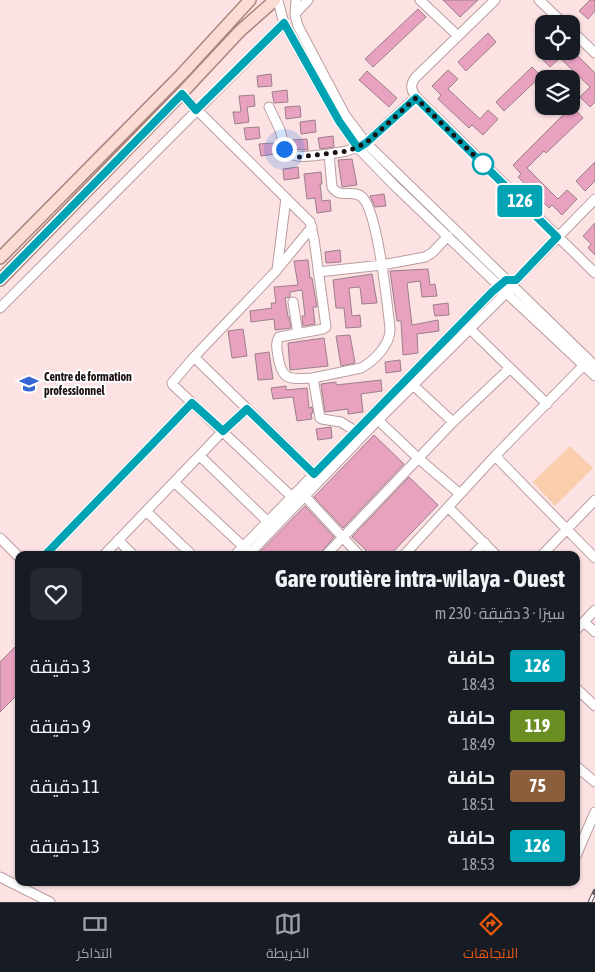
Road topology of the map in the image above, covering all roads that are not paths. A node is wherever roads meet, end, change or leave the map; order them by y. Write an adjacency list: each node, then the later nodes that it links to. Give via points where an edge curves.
1 (250, 0): 25 (main road, via 181,75)
2 (278, 0): 10 (street); 14 (main road, via 240,31)
3 (296, 0): 8 (street)
4 (308, 0): 8 (street)
5 (420, 0): 11 (street)
6 (495, 0): 11 (street)
7 (539, 0): 9 (street)
8 (295, 14): 18 (street, via 298,26)
9 (555, 15)
10 (284, 23): 17 (street); 18 (street, via 339,121)
11 (458, 36): 15 (street, via 413,82 412,92)
12 (580, 38): 13 (street)
13 (595, 52)
14 (182, 94): 17 (street); 30 (main road)
15 (416, 98): 18 (street); 24 (street)
16 (269, 107): 19 (street, via 280,130 284,149 289,154 299,157)
17 (196, 110): 20 (street); 33 (street)
18 (362, 145): 19 (street); 23 (street, via 394,185); 31 (street)
19 (329, 154): 26 (street, via 335,191 364,199)
20 (286, 198): 22 (street, via 304,214); 27 (street)
21 (595, 199): 24 (street)
22 (312, 227): 27 (street); 28 (street)
23 (448, 236): 26 (street, via 425,257); 31 (street)
24 (557, 237): 29 (street); 31 (street)
25 (0, 258)
26 (382, 265): 28 (street); 40 (street, via 390,338 361,368)
27 (277, 270): 36 (street)
28 (318, 272): 35 (street, via 326,327)
29 (595, 274)
30 (0, 280)
31 (508, 285): 34 (street); 37 (street); 48 (street)
32 (293, 302): 35 (street)
33 (0, 308)
34 (469, 328): 38 (street); 41 (street)
35 (298, 334): 40 (street, via 277,340 280,368 282,373 293,379)
36 (194, 356): 42 (street, via 172,383); 44 (street)
37 (589, 364): 39 (street); 43 (street)
38 (509, 369): 43 (street); 46 (street)
39 (595, 376)
40 (313, 378): 48 (street, via 320,418 342,422)
41 (413, 385): 45 (street); 46 (street)
42 (192, 403): 47 (street); 66 (street)
43 (546, 404): 50 (street)
44 (247, 409): 47 (street); 52 (street)
45 (378, 420): 51 (street); 54 (street)
46 (453, 422): 51 (street)
47 (223, 431): 49 (street); 56 (street)
48 (355, 431): 52 (street)
49 (200, 456): 53 (street); 60 (street)
50 (495, 456): 55 (street); 61 (street)
51 (418, 458): 55 (street); 63 (street)
52 (314, 474): 54 (street)
53 (174, 482): 59 (street); 70 (street)
54 (302, 493): 56 (street); 63 (street); 70 (street)
55 (460, 494): 58 (street)
56 (292, 497): 60 (street)
57 (595, 500): 61 (street)
58 (448, 507): 65 (street); 73 (street)
59 (146, 511): 64 (street); 69 (street)
60 (268, 522): 70 (street)
61 (566, 528): 76 (street); 78 (street)
62 (0, 538): 77 (street)
63 (342, 538): 71 (street); 72 (street)
64 (118, 540): 67 (street); 68 (street)
65 (485, 543): 74 (street); 75 (street)
66 (49, 551)
67 (108, 551)
68 (129, 551)
69 (188, 551)
70 (247, 551)
71 (330, 551)
72 (355, 551)
73 (408, 551)
74 (477, 551)
75 (492, 551)
76 (546, 551)
77 (15, 553)
78 (595, 558)
79 (595, 610): 80 (street)
80 (584, 622): 81 (street); 82 (street)
81 (580, 626)
82 (595, 632)
83 (580, 692): 84 (street)
84 (595, 706)
85 (580, 769): 86 (street)
86 (595, 782)
87 (595, 812): 88 (street)
88 (580, 847)
89 (2, 882): 90 (street)
90 (50, 902)

